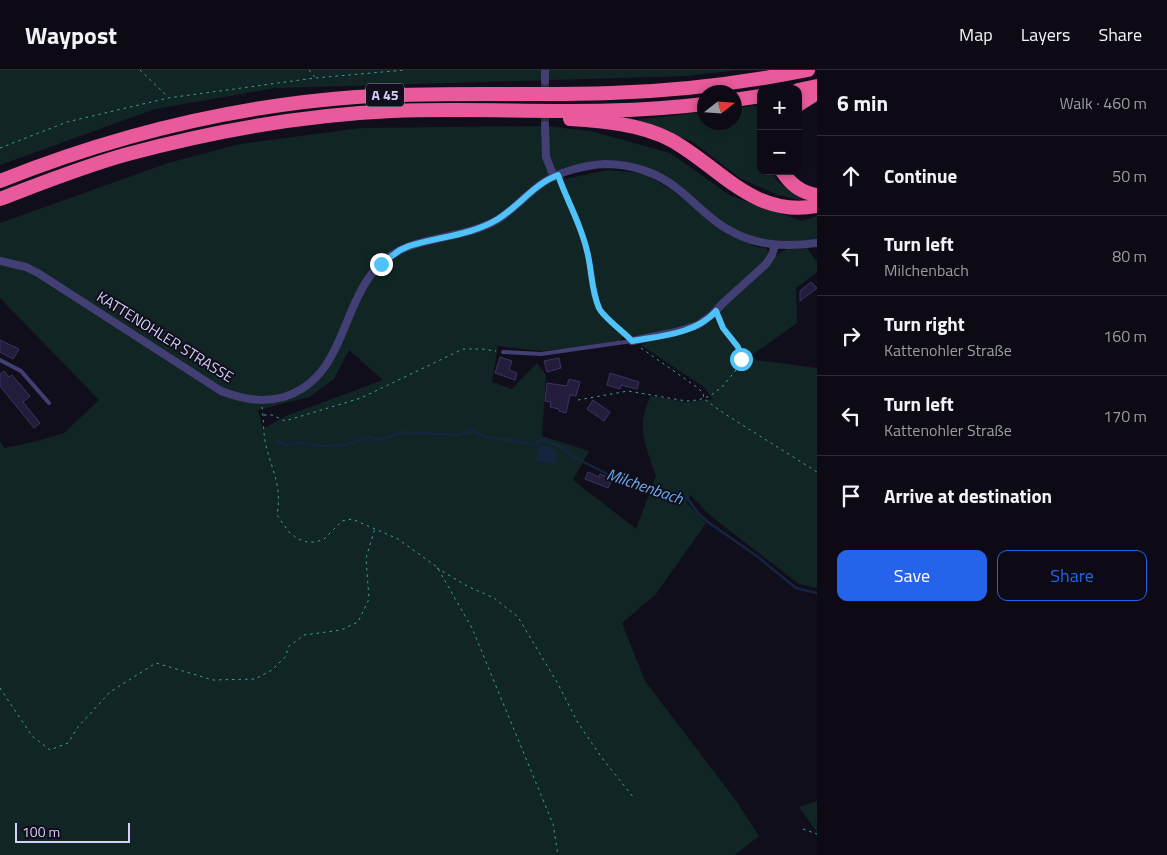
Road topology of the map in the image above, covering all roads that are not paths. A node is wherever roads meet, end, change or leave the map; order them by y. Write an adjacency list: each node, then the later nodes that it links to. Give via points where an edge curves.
1 (545, 70): 3 (street)
2 (808, 70): 15 (highway, A 45, via 742,82 650,92 445,93 296,103 222,114 139,134 49,161)
3 (545, 81)
4 (817, 86): 5 (highway)
5 (802, 89)
6 (817, 93): 9 (highway)
7 (757, 97): 8 (highway)
8 (742, 99)
9 (802, 102)
10 (697, 104): 11 (highway, A 45)
11 (523, 111): 17 (highway, A 45, via 392,111 337,115 208,134 126,154); 18 (highway, via 538,118 603,122 655,133 690,152 726,181 755,197 783,205)
12 (545, 124): 14 (street, via 546,157)
13 (785, 175): 16 (highway, via 794,186)
14 (556, 176): 20 (street, KATTENOHLER STRASSE, via 582,167 607,164 646,171 679,190 728,230); 21 (street, KATTENOHLER STRASSE, via 543,182 497,220 409,246 388,258 363,285 335,352 322,371 303,388 272,399 251,400 221,391 38,273); 22 (lane, via 578,220 600,310)
15 (0, 181)
16 (817, 196)
17 (0, 199)
18 (817, 206)
19 (817, 242): 20 (street, KATTENOHLER STRASSE)
20 (775, 245): 22 (street, via 766,264 705,321 690,329)
21 (0, 260)
22 (632, 341): 23 (lane, via 541,354)
23 (504, 352)
24 (0, 360): 25 (lane, via 20,371)
25 (49, 403)

